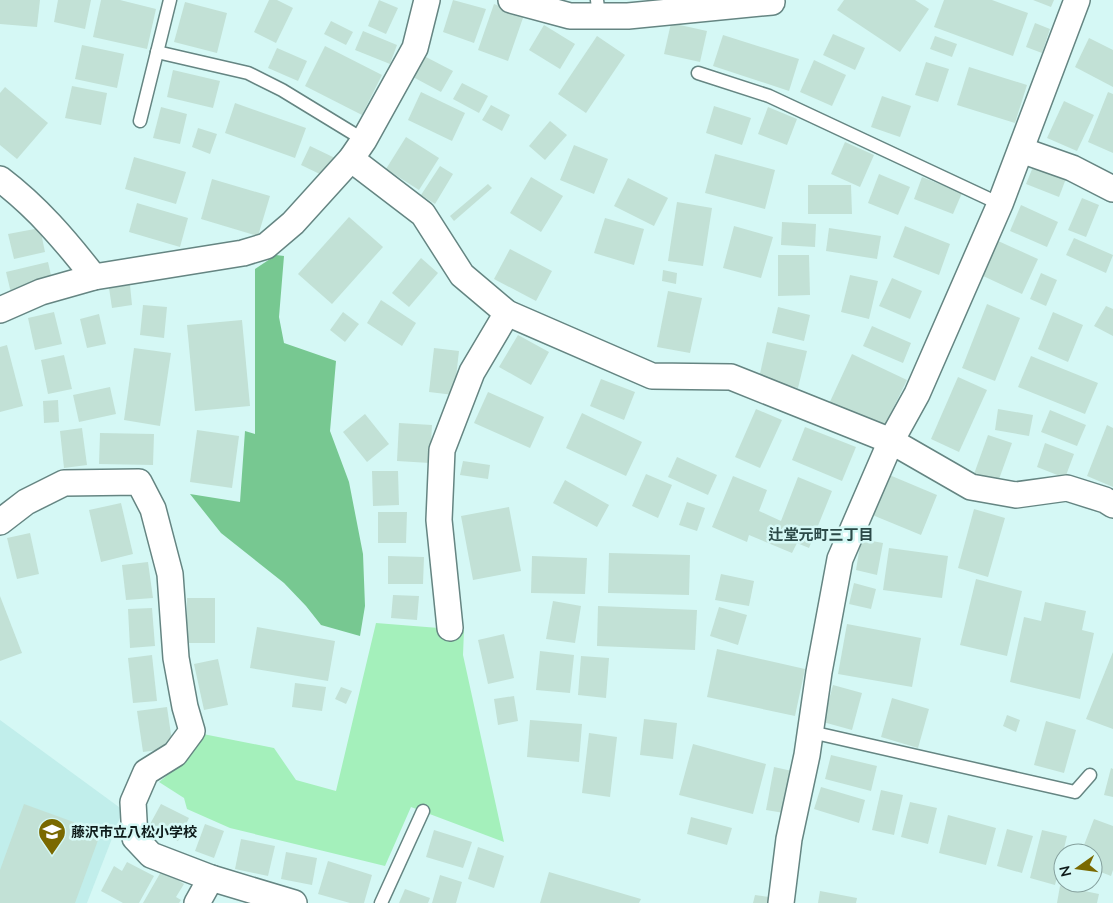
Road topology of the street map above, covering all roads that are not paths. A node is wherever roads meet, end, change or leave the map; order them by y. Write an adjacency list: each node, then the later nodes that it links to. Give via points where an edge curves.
1 (170, 0): 7 (lane)
2 (428, 0): 10 (street, via 415,48)
3 (510, 0): 6 (street, via 570,16)
4 (1077, 0): 11 (street)
5 (772, 2): 6 (street, via 628,16)
6 (598, 8)
7 (157, 52): 9 (lane); 10 (lane, via 248,73 282,90)
8 (698, 74): 14 (lane, via 769,96)
9 (140, 121)
10 (358, 150): 15 (street, via 293,223 266,246 243,253); 17 (street, via 423,214 462,275)
11 (1021, 150): 13 (street, via 1072,168); 14 (street)
12 (0, 179): 15 (street, via 57,230)
13 (1113, 189)
14 (1000, 204): 18 (street, via 917,394)
15 (94, 276): 16 (street, via 41,292)
16 (0, 310)
17 (508, 313): 18 (street, via 652,376 731,377); 21 (street, via 472,372 442,450 439,520)
18 (891, 441): 19 (street, via 971,487 1016,495 1067,488); 22 (street, via 840,559)
19 (1113, 505)
20 (0, 522): 25 (street, via 26,502 64,483 139,482 152,509 170,574 176,658 192,731 176,754 146,772 133,802 135,838 151,855)
21 (450, 628)
22 (811, 732): 23 (lane, via 1074,792); 29 (street, via 789,839)
23 (1090, 775)
24 (423, 812): 28 (lane)
25 (211, 878): 26 (street); 27 (street)
26 (197, 903)
27 (294, 903)
28 (381, 903)
29 (781, 903)

